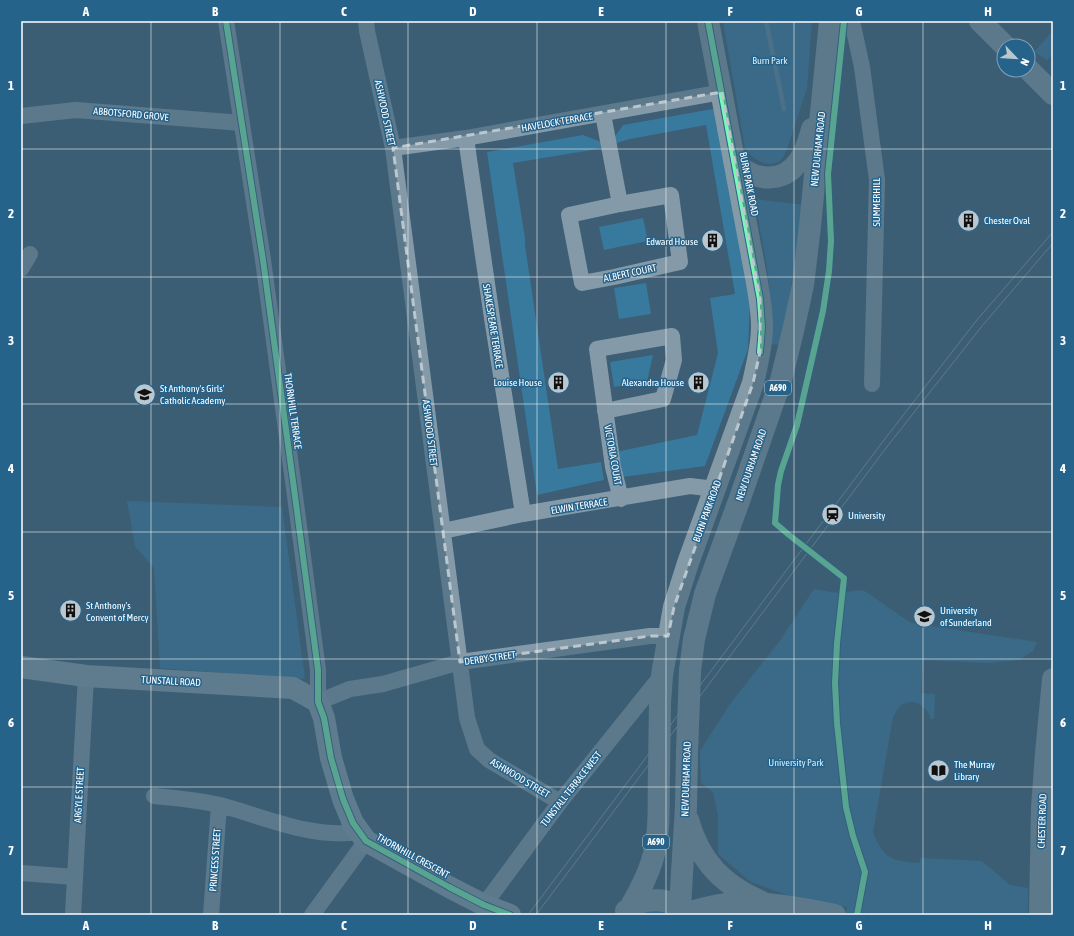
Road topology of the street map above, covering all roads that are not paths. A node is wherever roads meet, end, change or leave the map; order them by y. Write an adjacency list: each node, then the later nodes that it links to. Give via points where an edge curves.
1 (226, 21): 12 (street, THORNHILL TERRACE)
2 (366, 21): 14 (street, ASHWOOD STREET)
3 (708, 21): 8 (highway, BURN PARK ROAD / A690)
4 (830, 21): 9 (highway, NEW DURHAM ROAD / A690)
5 (852, 21): 19 (street, SUMMERHILL, via 862,67 877,180)
6 (980, 21): 7 (main road)
7 (997, 38)
8 (722, 92): 10 (street, HAVELOCK TERRACE); 15 (highway, BURN PARK ROAD / A690)
9 (824, 96): 15 (highway, A690, via 805,151 793,168 779,176 762,178 744,171); 35 (highway, NEW DURHAM ROAD / A690, bridge, via 802,285 793,331 781,380 705,594 694,639 690,671)
10 (603, 114): 13 (street, HAVELOCK TERRACE); 16 (street)
11 (21, 116): 12 (street, ABBOTSFORD GROVE, via 76,110)
12 (242, 123): 31 (street, THORNHILL TERRACE, via 318,670)
13 (466, 138): 14 (street, HAVELOCK TERRACE); 23 (street, SHAKESPEARE TERRACE)
14 (393, 148): 24 (street, ASHWOOD STREET)
15 (734, 161): 21 (highway, BURN PARK ROAD / A690, via 760,299 762,327 753,383)
16 (620, 204): 16 (street, ALBERT COURT, via 569,215 582,283 680,262 671,195)
17 (30, 254): 18 (street)
18 (21, 269)
19 (872, 384)
20 (605, 411): 20 (street, VICTORIA COURT, via 598,349 672,336 674,360 663,399); 22 (street, VICTORIA COURT, via 613,467)
21 (715, 489): 22 (street, ELWIN TERRACE, via 690,486); 25 (highway, BURN PARK ROAD / A690, via 674,606)
22 (621, 499): 23 (street, ELWIN TERRACE)
23 (523, 514): 24 (street, ELWIN TERRACE)
24 (443, 531): 26 (street, ASHWOOD STREET)
25 (668, 636): 26 (street, DERBY STREET, via 650,636); 28 (highway, BURN PARK ROAD / A690)
26 (460, 662): 31 (street, DERBY STREET, via 383,684 350,689); 33 (street, ASHWOOD STREET, via 467,718 477,749 489,760)
27 (21, 667): 29 (street, TUNSTALL ROAD)
28 (662, 675): 33 (street, TUNSTALL TERRACE WEST); 41 (highway, BURN PARK ROAD / A690, bridge, via 656,846 646,879)
29 (86, 676): 31 (street, TUNSTALL ROAD, via 293,688); 38 (street, ARGYLE STREET)
30 (1053, 679): 47 (main road, CHESTER ROAD, via 1042,808)
31 (318, 702): 36 (street, via 343,799 353,823)
32 (154, 796): 34 (street)
33 (560, 802): 40 (street, TUNSTALL TERRACE WEST)
34 (219, 805): 36 (street, via 294,826); 44 (street, PRINCESS STREET)
35 (686, 806): 39 (highway, via 697,846 713,869 734,888); 42 (highway, NEW DURHAM ROAD / A690)
36 (363, 836): 40 (street, THORNHILL CRESCENT); 45 (street)
37 (21, 873): 38 (street)
38 (75, 877): 43 (street, ARGYLE STREET)
39 (767, 905): 42 (highway, via 727,904); 46 (highway)
40 (495, 911)
41 (627, 911): 42 (highway, via 648,900 656,900 665,901)
42 (686, 912)
43 (73, 915)
44 (211, 915)
45 (312, 915)
46 (835, 915)
47 (1040, 915)

